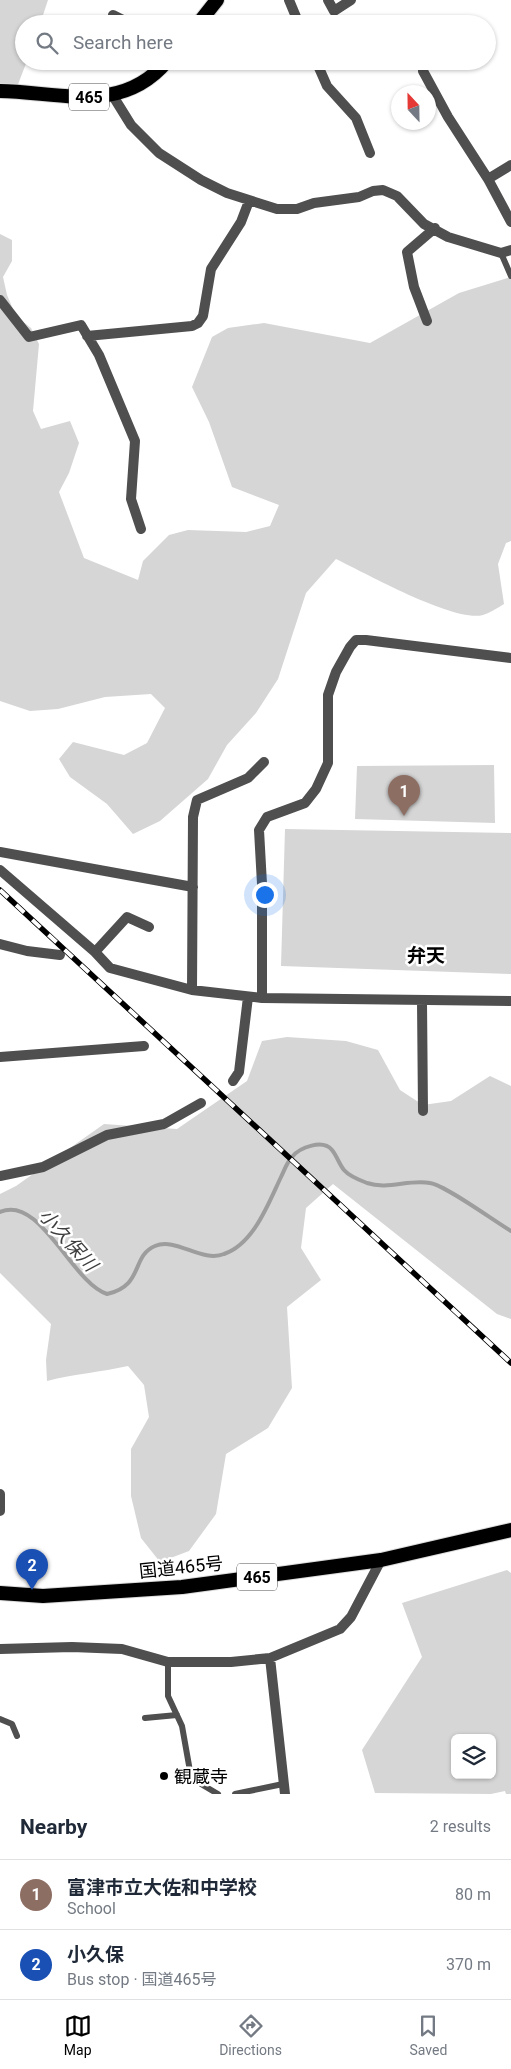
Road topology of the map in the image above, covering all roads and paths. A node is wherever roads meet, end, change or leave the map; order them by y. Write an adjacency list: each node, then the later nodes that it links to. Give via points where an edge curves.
1 (217, 0): 5 (highway)
2 (289, 0): 6 (street)
3 (328, 0): 4 (street, via 334,10)
4 (351, 0)
5 (205, 15)
6 (295, 15)
7 (158, 70): 11 (highway, 465, via 149,80)
8 (320, 70): 12 (street, via 327,86 356,118)
9 (423, 71): 14 (street)
10 (0, 91): 11 (highway, 465, via 96,98)
11 (113, 96): 15 (street, via 131,125 159,153 201,180)
12 (370, 153)
13 (511, 165): 14 (street)
14 (488, 179): 16 (street)
15 (249, 201): 17 (street, via 277,209 298,209 383,190 397,196 424,224); 22 (street, via 241,222 211,269 198,323)
16 (511, 222)
17 (435, 228): 18 (street, via 463,242); 21 (street, via 407,252 414,287)
18 (506, 251): 19 (lane)
19 (511, 276)
20 (0, 300): 22 (street, via 29,337 81,325)
21 (428, 321)
22 (87, 336): 23 (street, via 99,355 135,441 131,499)
23 (141, 529)
24 (511, 658): 35 (street, via 366,640 356,640 350,647 328,695 328,763 316,789 305,803 267,817 259,830)
25 (264, 762): 28 (street, via 248,778 197,800 193,818)
26 (0, 852): 28 (street)
27 (0, 870): 31 (street)
28 (192, 886): 33 (street)
29 (149, 927): 31 (street, via 127,917)
30 (0, 944): 32 (street)
31 (95, 952): 33 (street, via 110,968)
32 (60, 955)
33 (192, 990): 34 (street)
34 (248, 997): 35 (street); 40 (street, via 239,1072)
35 (262, 998): 37 (street)
36 (511, 1001): 37 (street)
37 (422, 1002): 42 (street)
38 (144, 1046): 39 (street)
39 (0, 1057)
40 (233, 1081)
41 (202, 1103): 43 (street, via 164,1124 107,1135 43,1166)
42 (423, 1111)
43 (0, 1176)
44 (0, 1494): 45 (street)
45 (0, 1511)
46 (511, 1530): 47 (highway, 国道465号 / 465)
47 (381, 1560): 48 (highway, 国道465号 / 465, via 182,1587 43,1596); 50 (street, via 351,1617 340,1629)
48 (0, 1593)
49 (0, 1649): 51 (street, via 122,1649)
50 (270, 1658): 51 (street, via 232,1662); 56 (street)
51 (168, 1662): 52 (lane, via 168,1696)
52 (177, 1715): 53 (lane); 57 (lane, via 190,1771 201,1784)
53 (145, 1718)
54 (0, 1719): 55 (lane, via 12,1724)
55 (17, 1736)
56 (284, 1789): 58 (lane)
57 (218, 1794)
58 (235, 1794)

